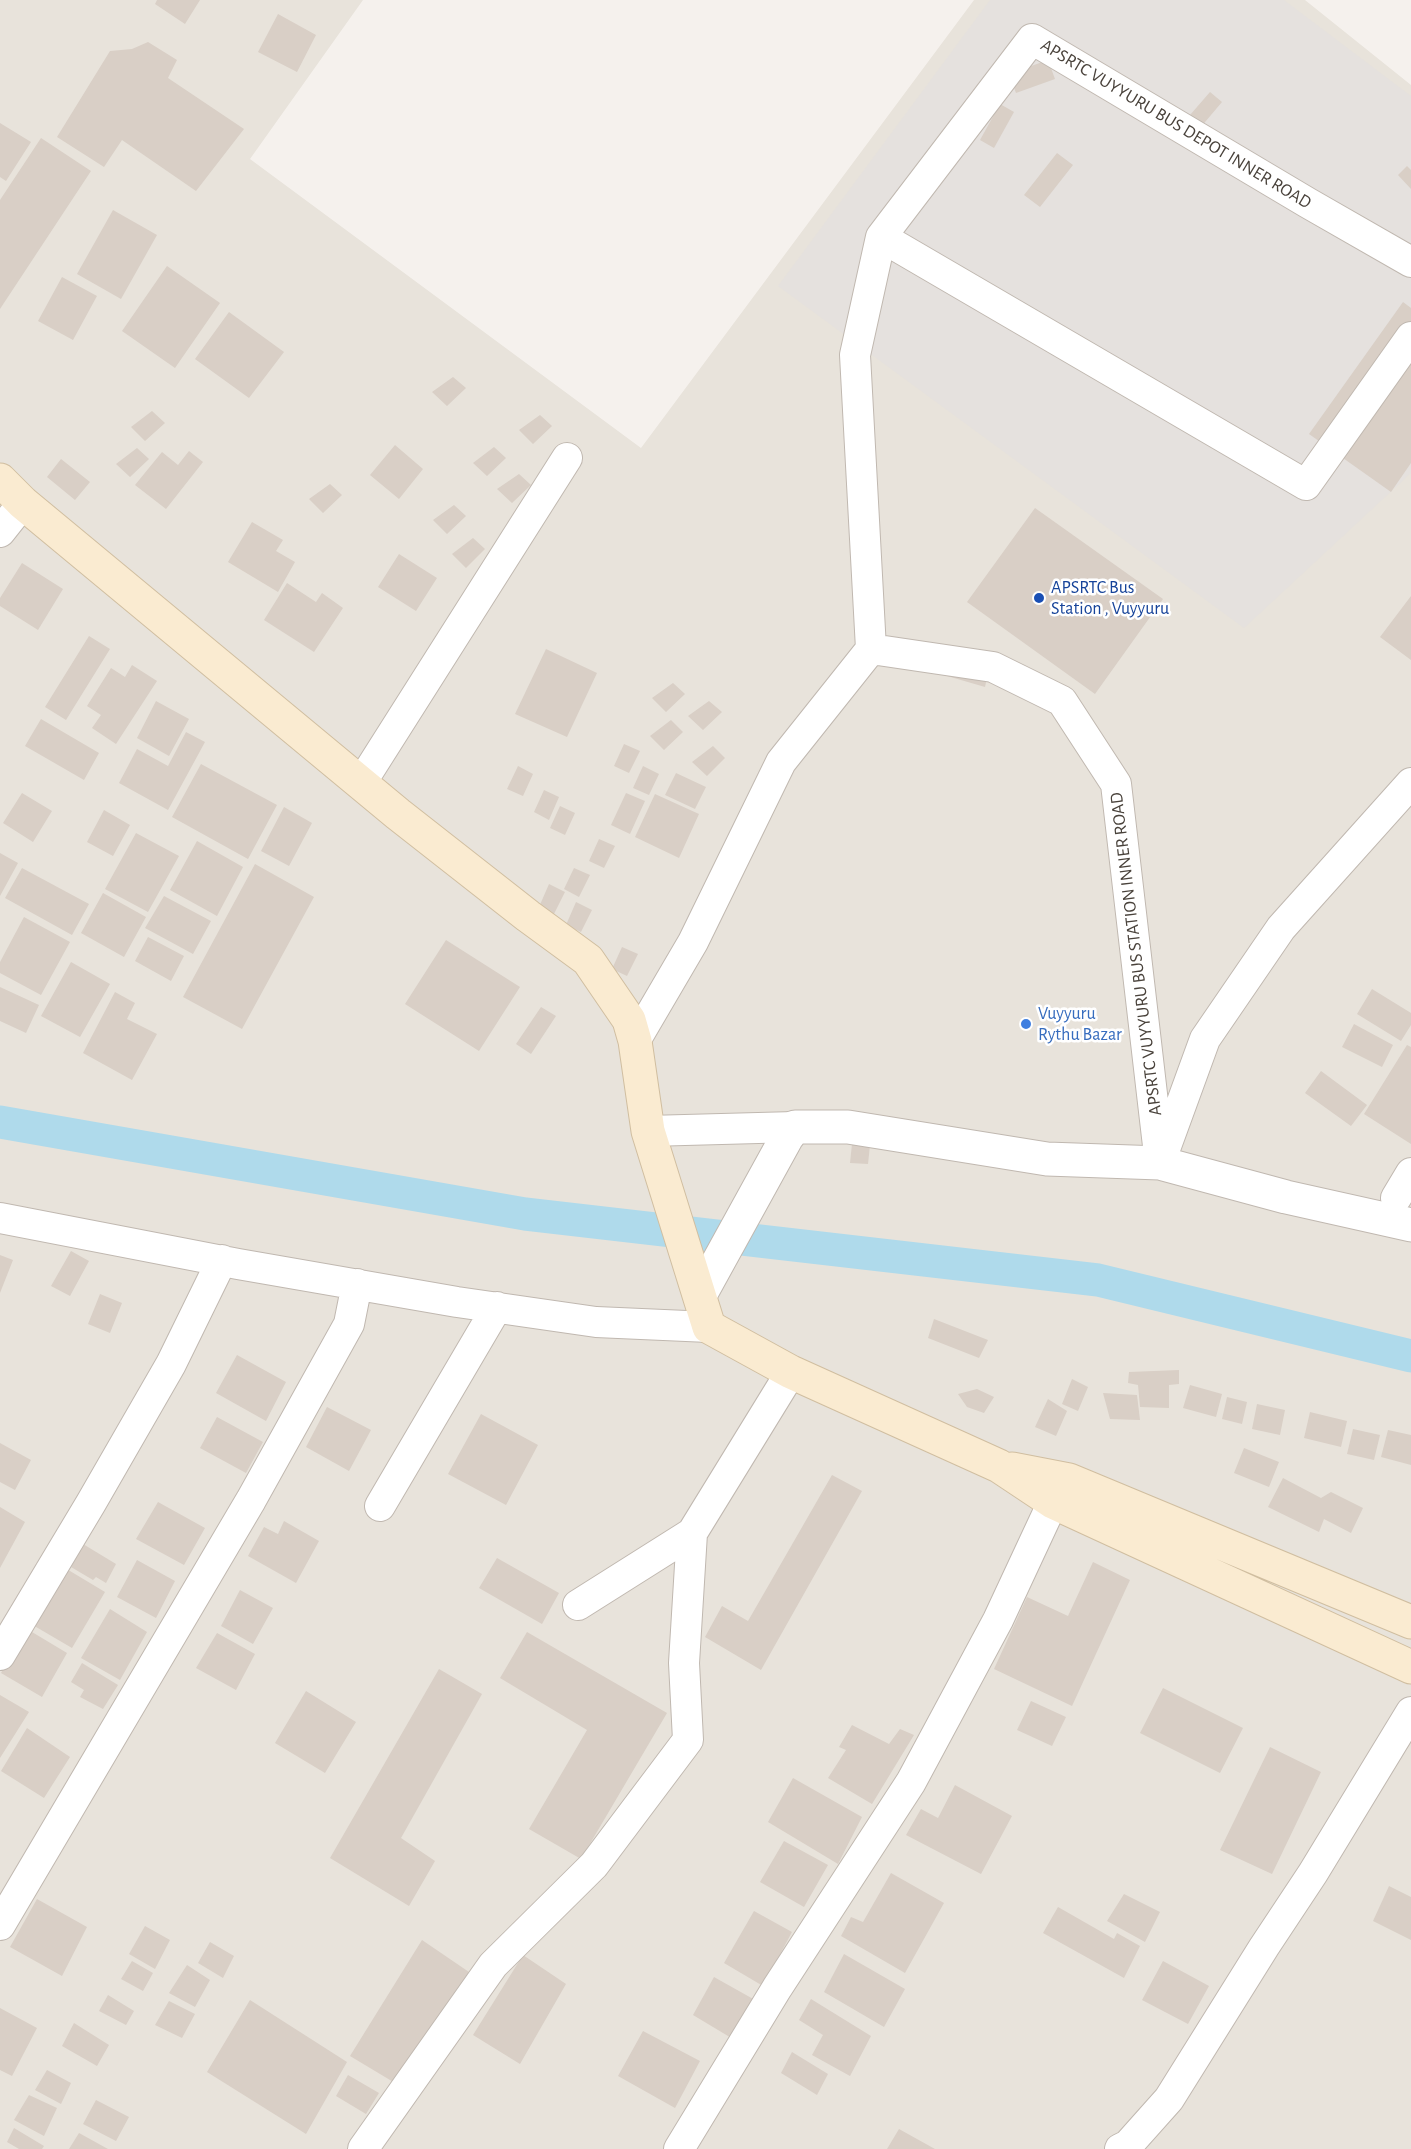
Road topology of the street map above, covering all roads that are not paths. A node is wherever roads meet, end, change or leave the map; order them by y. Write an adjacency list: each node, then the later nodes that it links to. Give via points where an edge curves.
1 (881, 237): 2 (street, APSRTC VUYYURU BUS DEPOT INNER ROAD, via 1032,39); 3 (street, via 1306,485); 8 (street, APSRTC VUYYURU BUS DEPOT INNER ROAD, via 855,355)
2 (1411, 262)
3 (1411, 337)
4 (567, 459): 9 (street)
5 (0, 480): 6 (main road)
6 (23, 503): 7 (street); 9 (main road)
7 (0, 532)
8 (871, 649): 11 (street, via 782,762 693,942); 14 (street, APSRTC VUYYURU BUS STATION INNER ROAD, via 993,668 1062,700 1116,784)
9 (361, 783): 11 (main road, via 588,960 629,1020)
10 (1411, 783): 14 (street, via 1281,928 1205,1039)
11 (635, 1041): 13 (main road)
12 (795, 1127): 13 (street); 14 (street, via 848,1127 1047,1159); 20 (street)
13 (648, 1131): 20 (main road)
14 (1160, 1163): 16 (street, via 1286,1197)
15 (1411, 1173): 16 (street)
16 (1404, 1212)
17 (0, 1218): 18 (street)
18 (222, 1260): 19 (street); 30 (street, via 171,1364)
19 (357, 1284): 21 (street); 33 (street, via 349,1324 251,1500)
20 (700, 1295): 22 (main road)
21 (496, 1307): 22 (street, via 596,1322); 26 (street)
22 (709, 1327): 23 (main road)
23 (791, 1372): 24 (main road); 27 (street)
24 (999, 1466): 25 (main road); 29 (main road, via 1068,1480)
25 (1053, 1503): 31 (main road); 35 (street, via 998,1620 911,1782 777,1988)
26 (380, 1506)
27 (692, 1533): 28 (street); 34 (street, via 684,1663 688,1740 594,1865 493,1965)
28 (578, 1605)
29 (1411, 1622)
30 (0, 1655)
31 (1411, 1666)
32 (1411, 1712): 36 (street, via 1170,2099)
33 (0, 1925)
34 (363, 2149)
35 (679, 2149)
36 (1120, 2149)

